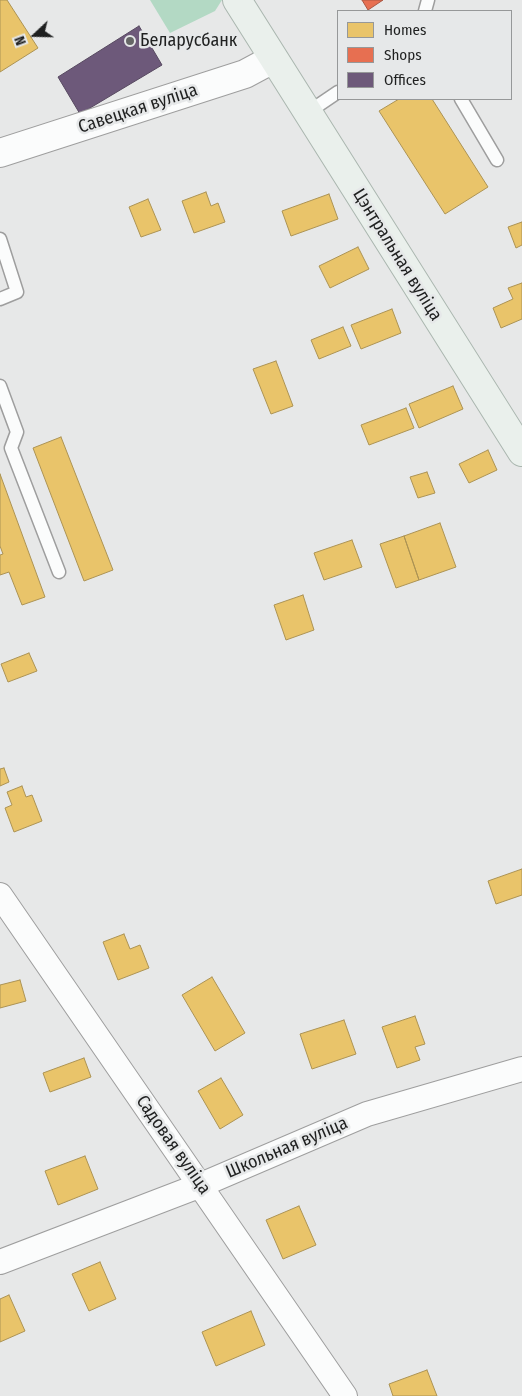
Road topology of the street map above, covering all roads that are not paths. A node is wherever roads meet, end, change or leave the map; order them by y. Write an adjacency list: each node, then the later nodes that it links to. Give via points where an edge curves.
1 (237, 0): 2 (main road, Цэнтральная вуліца)
2 (273, 59): 5 (main road, Цэнтральная вуліца); 6 (street, Савецкая вуліца, via 245,74)
3 (337, 93): 5 (lane)
4 (462, 100): 7 (lane)
5 (307, 113): 11 (main road, Цэнтральная вуліца)
6 (0, 153)
7 (497, 160)
8 (0, 239): 9 (lane, via 17,292)
9 (0, 299)
10 (0, 386): 12 (lane, via 17,432 11,448)
11 (522, 452)
12 (59, 572)
13 (0, 895): 15 (street, Садовая вуліца)
14 (522, 1069): 15 (street, Школьная вуліца, via 367,1114)
15 (201, 1185): 16 (street, Школьная вуліца); 17 (street, Садовая вуліца)
16 (0, 1262)
17 (345, 1396)

